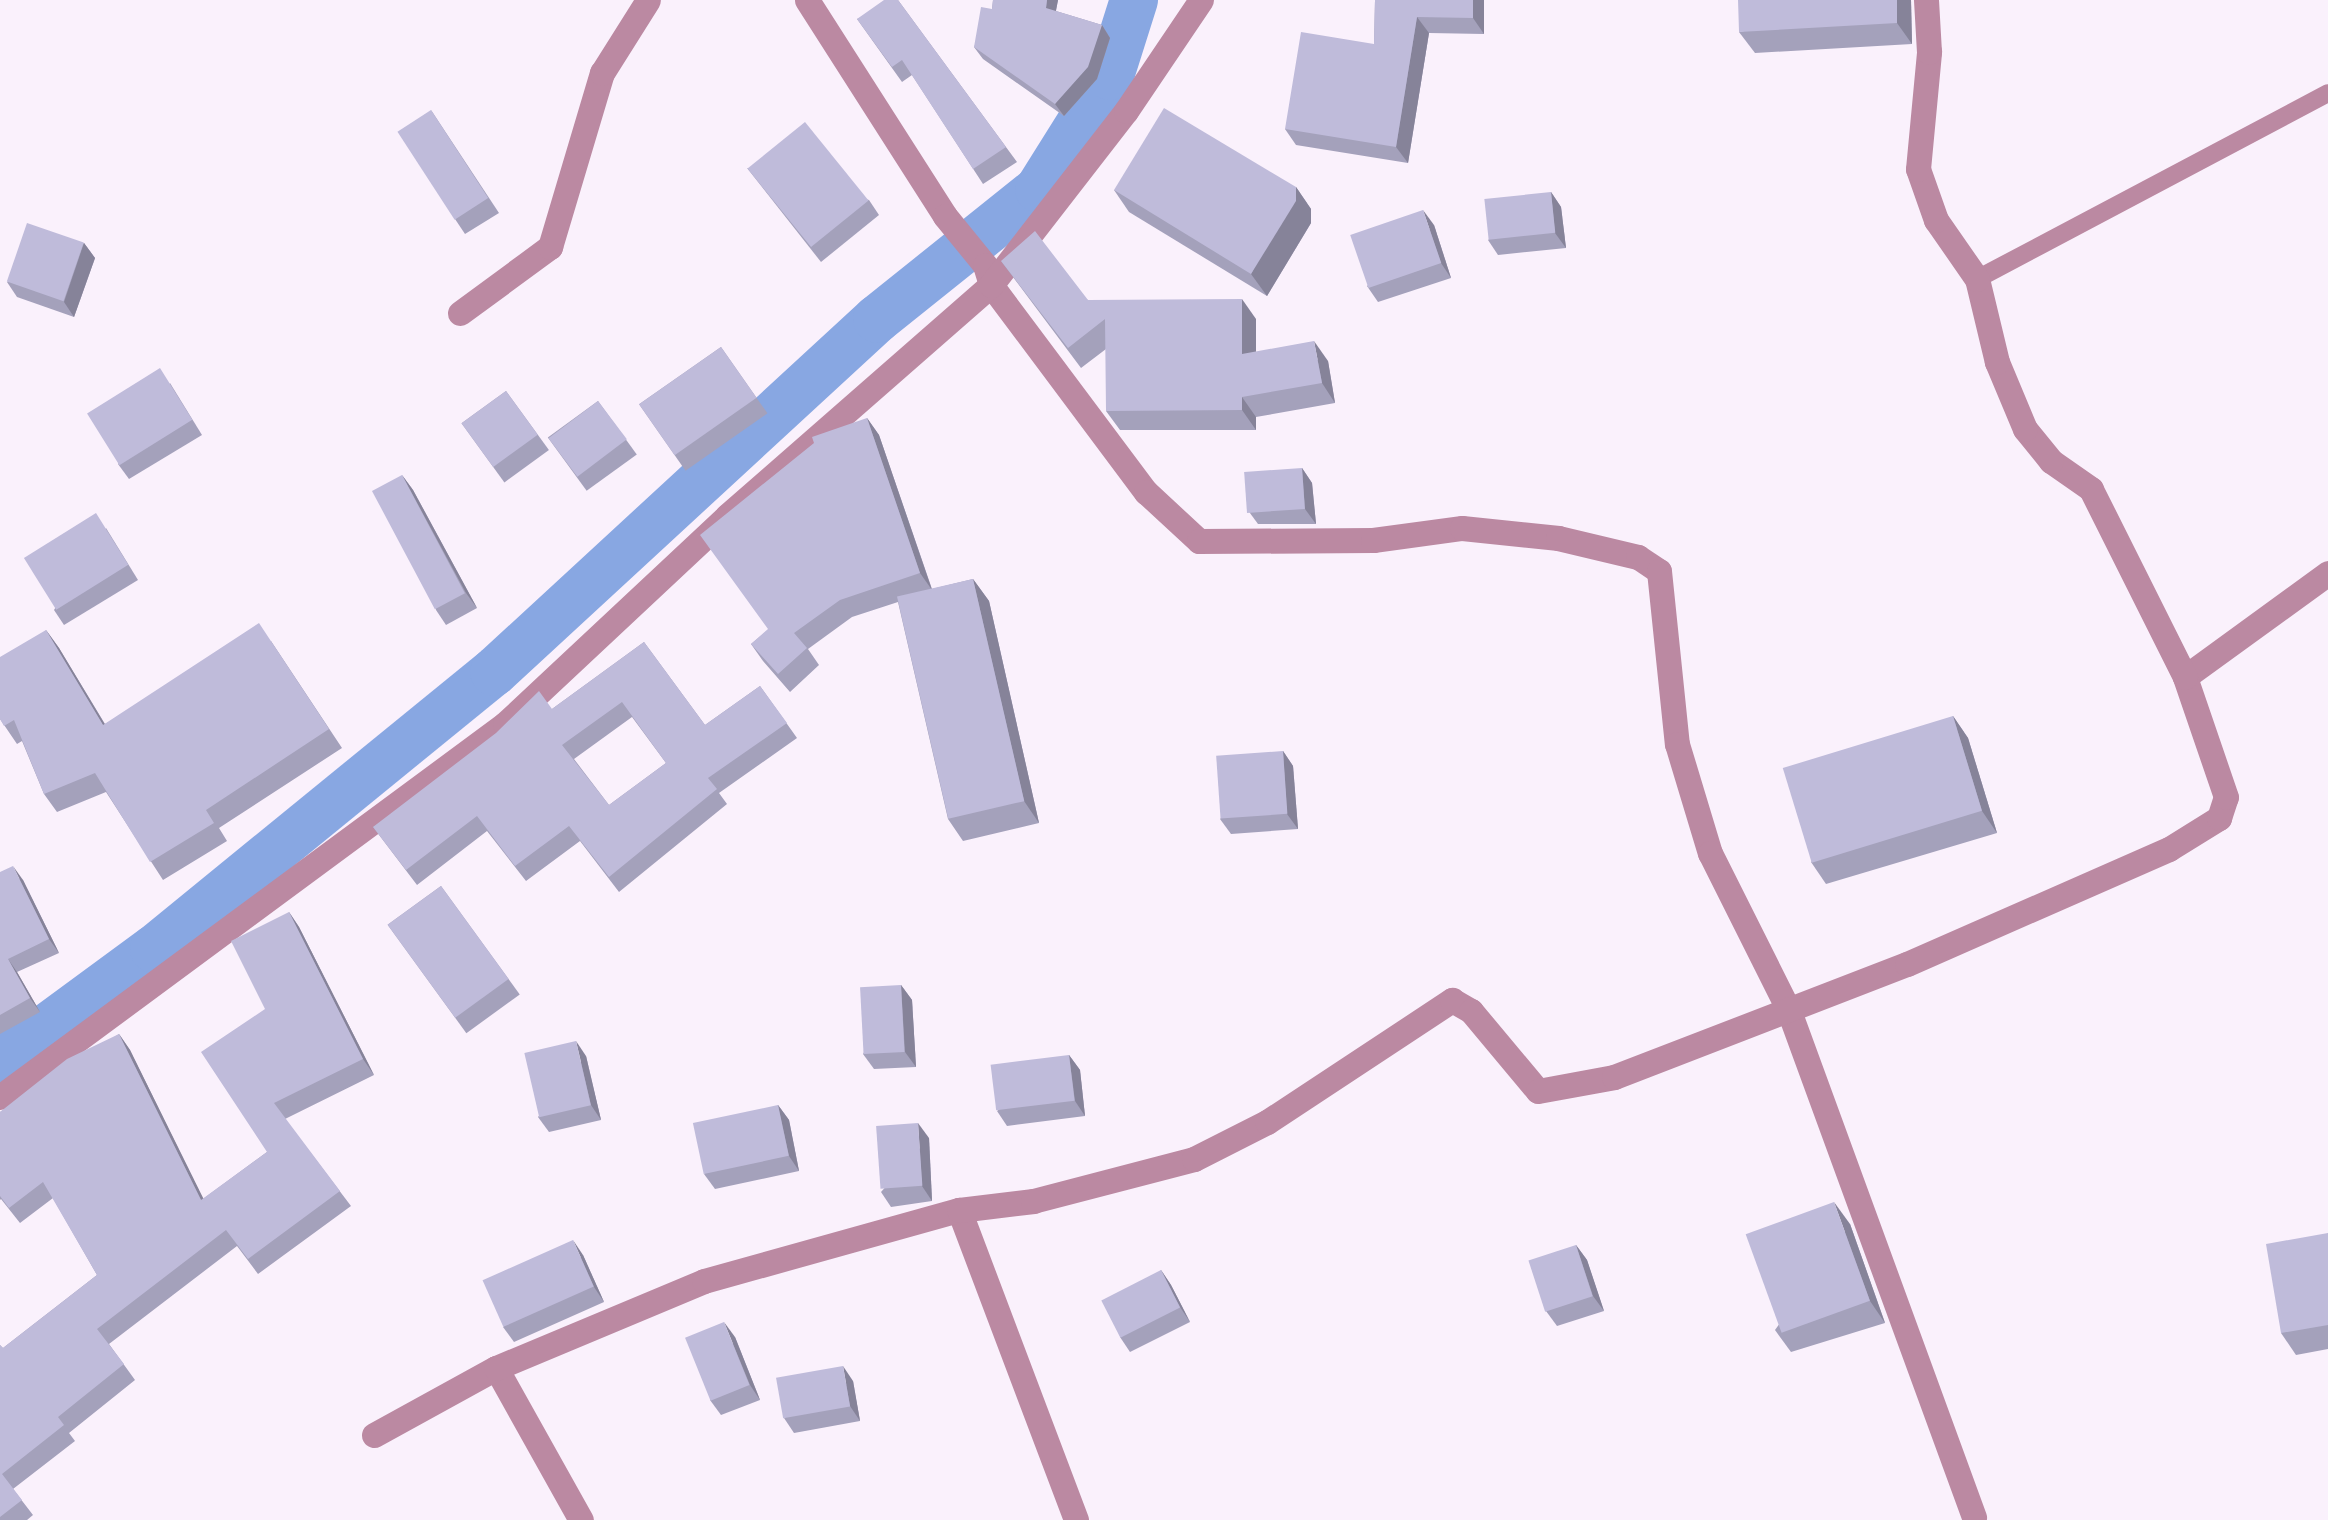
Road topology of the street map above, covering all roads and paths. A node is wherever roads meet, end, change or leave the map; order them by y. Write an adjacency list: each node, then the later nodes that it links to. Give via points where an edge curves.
1 (648, 0): 8 (street, via 602,73 550,246)
2 (807, 0): 6 (street)
3 (1201, 0): 6 (street, via 1126,112)
4 (1926, 0): 7 (street, via 1929,52 1918,169 1936,220)
5 (2328, 92): 7 (lane)
6 (988, 275): 11 (street, via 1146,492 1199,542 1372,540 1462,528 1558,538 1638,557 1659,571 1677,744 1710,853); 12 (street, via 505,724)
7 (1978, 279): 10 (street, via 1997,362 2025,430 2090,489)
8 (460, 313)
9 (2328, 572): 10 (street)
10 (2186, 677): 11 (street, via 2226,796 2219,818 2101,880)
11 (1789, 1011): 13 (street, via 1614,1077 1538,1091 1472,1010 1452,1000 1267,1122 1194,1159 1066,1193); 16 (street)
12 (0, 1097)
13 (959, 1210): 14 (street, via 704,1281); 18 (street)
14 (496, 1368): 15 (street); 17 (street)
15 (374, 1435)
16 (1974, 1517)
17 (581, 1520)
18 (1076, 1520)

